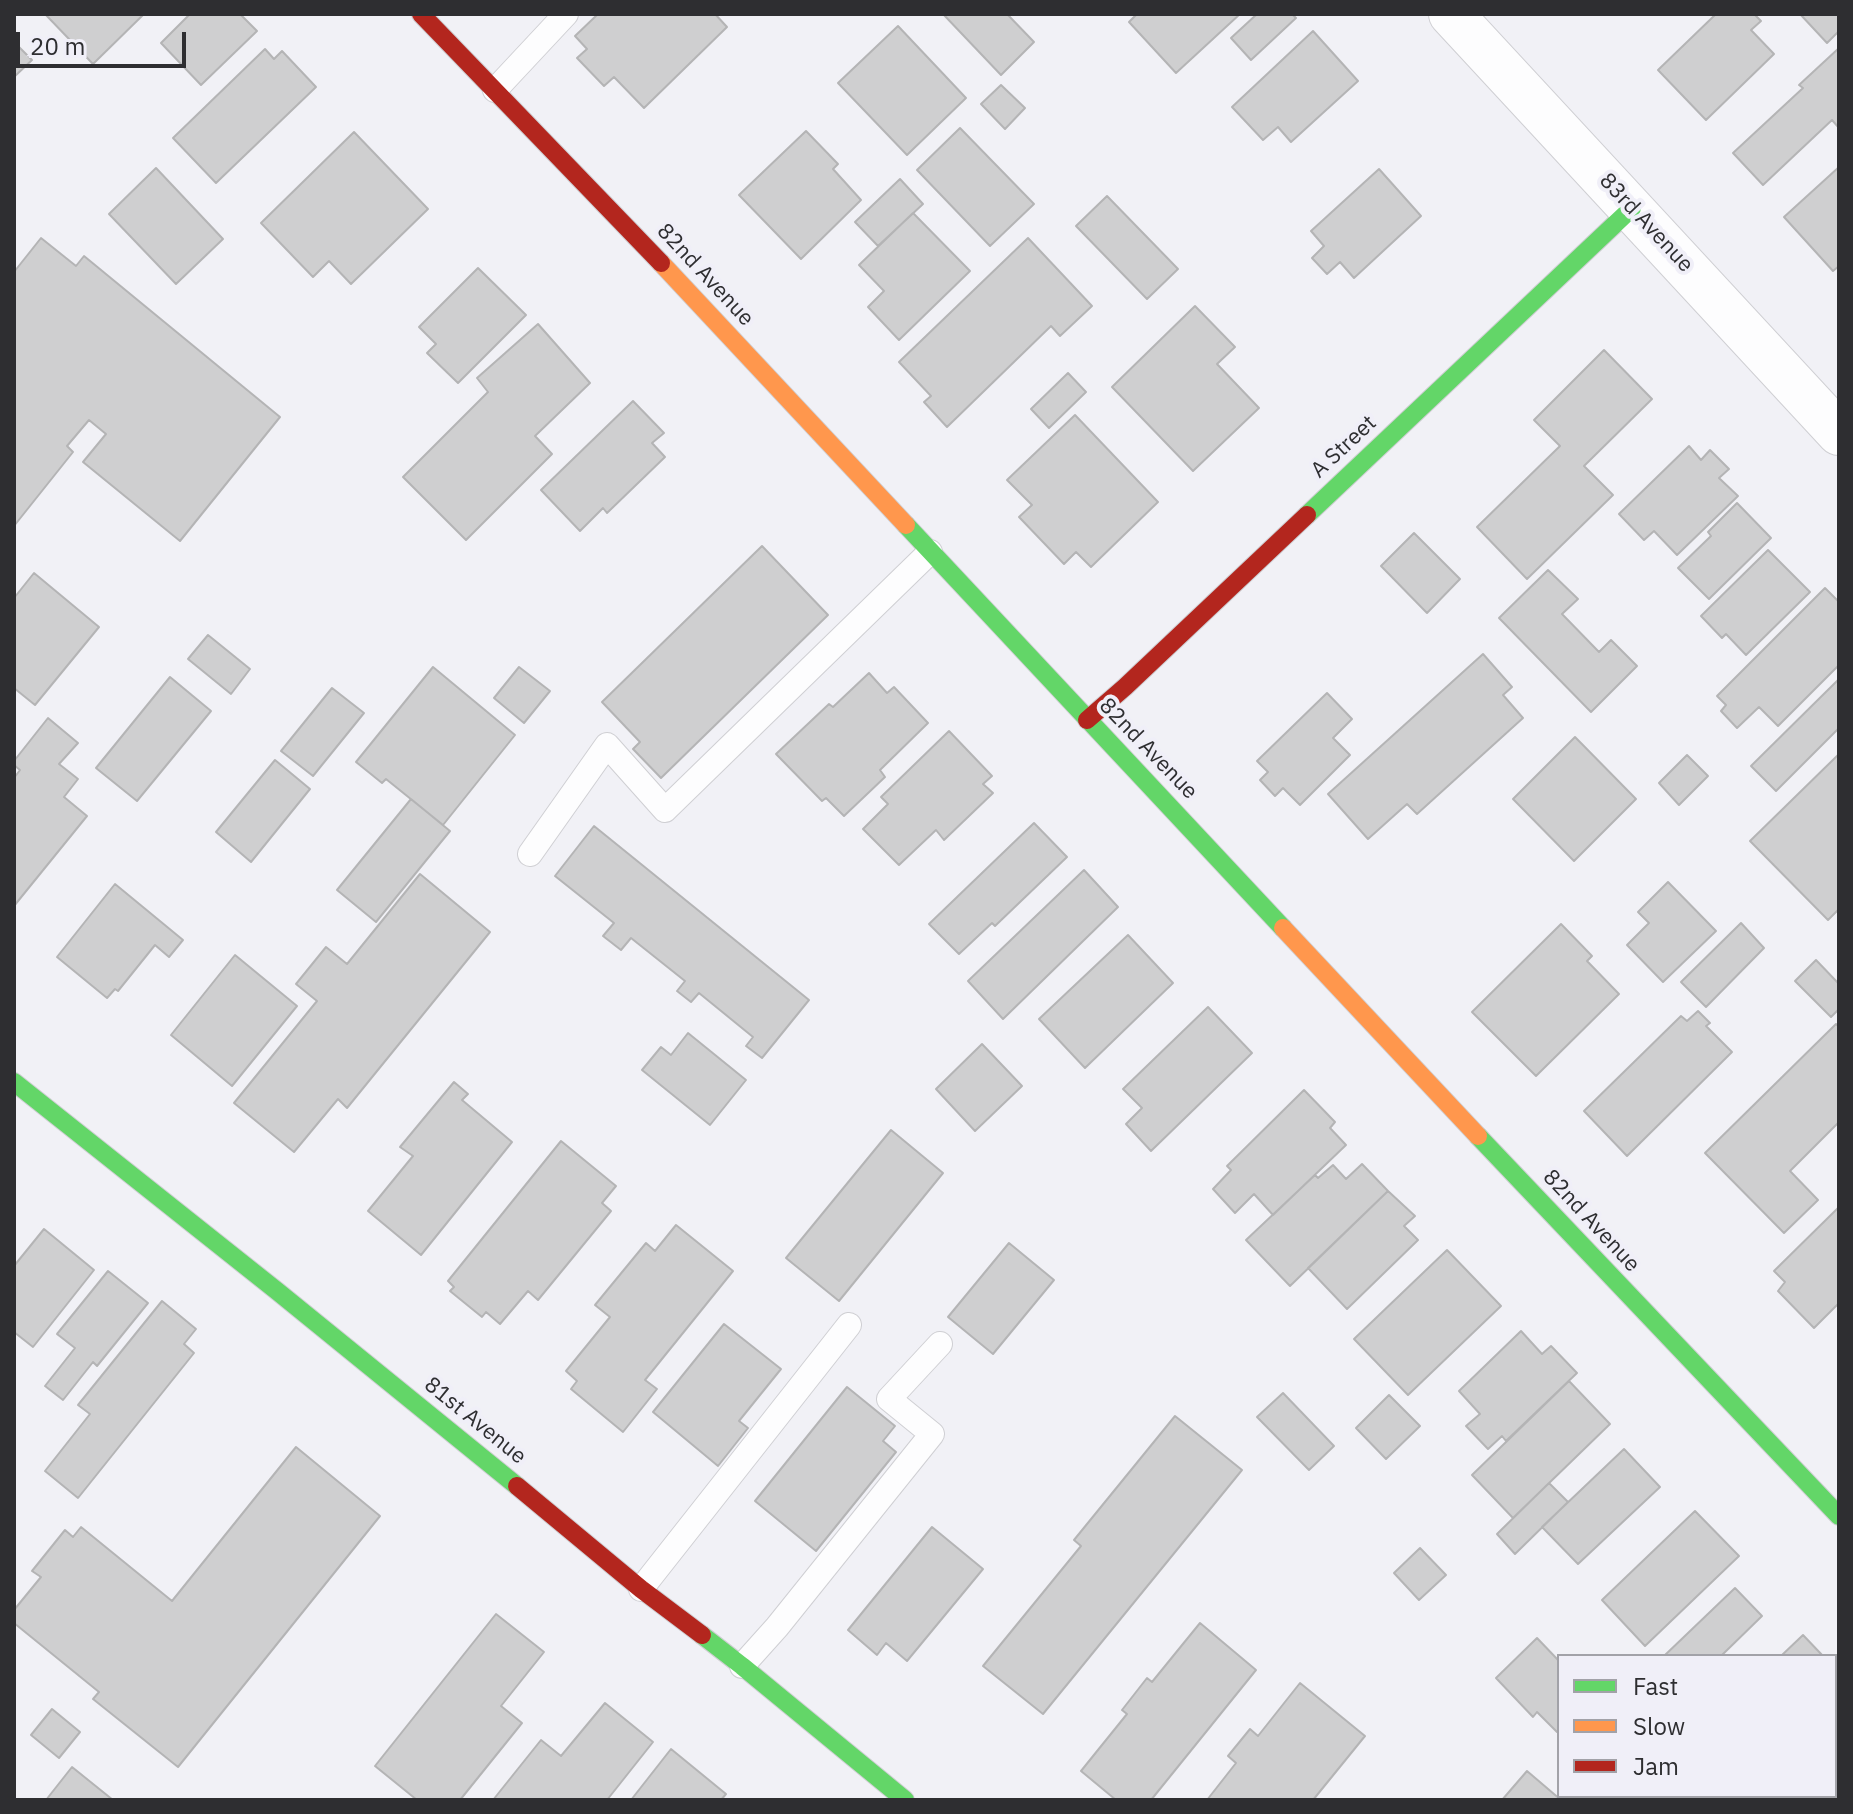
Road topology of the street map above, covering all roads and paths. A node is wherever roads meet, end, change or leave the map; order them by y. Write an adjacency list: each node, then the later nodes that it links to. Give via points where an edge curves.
1 (421, 14): 4 (street, 82nd Avenue)
2 (566, 14): 4 (lane)
3 (1451, 14): 5 (street, 83rd Avenue)
4 (495, 90): 7 (street, 82nd Avenue)
5 (1632, 208): 6 (street, 83rd Avenue); 8 (street, A Street)
6 (1839, 433)
7 (930, 552): 8 (street, 82nd Avenue); 9 (lane, via 665,810 607,745)
8 (1087, 720): 13 (street, 82nd Avenue)
9 (530, 854)
10 (14, 1082): 14 (street, 81st Avenue)
11 (849, 1325): 14 (lane)
12 (940, 1344): 15 (lane, via 889,1399 932,1434)
13 (1839, 1516)
14 (641, 1589): 15 (street, 81st Avenue)
15 (742, 1666): 16 (street, 81st Avenue)
16 (905, 1800)

